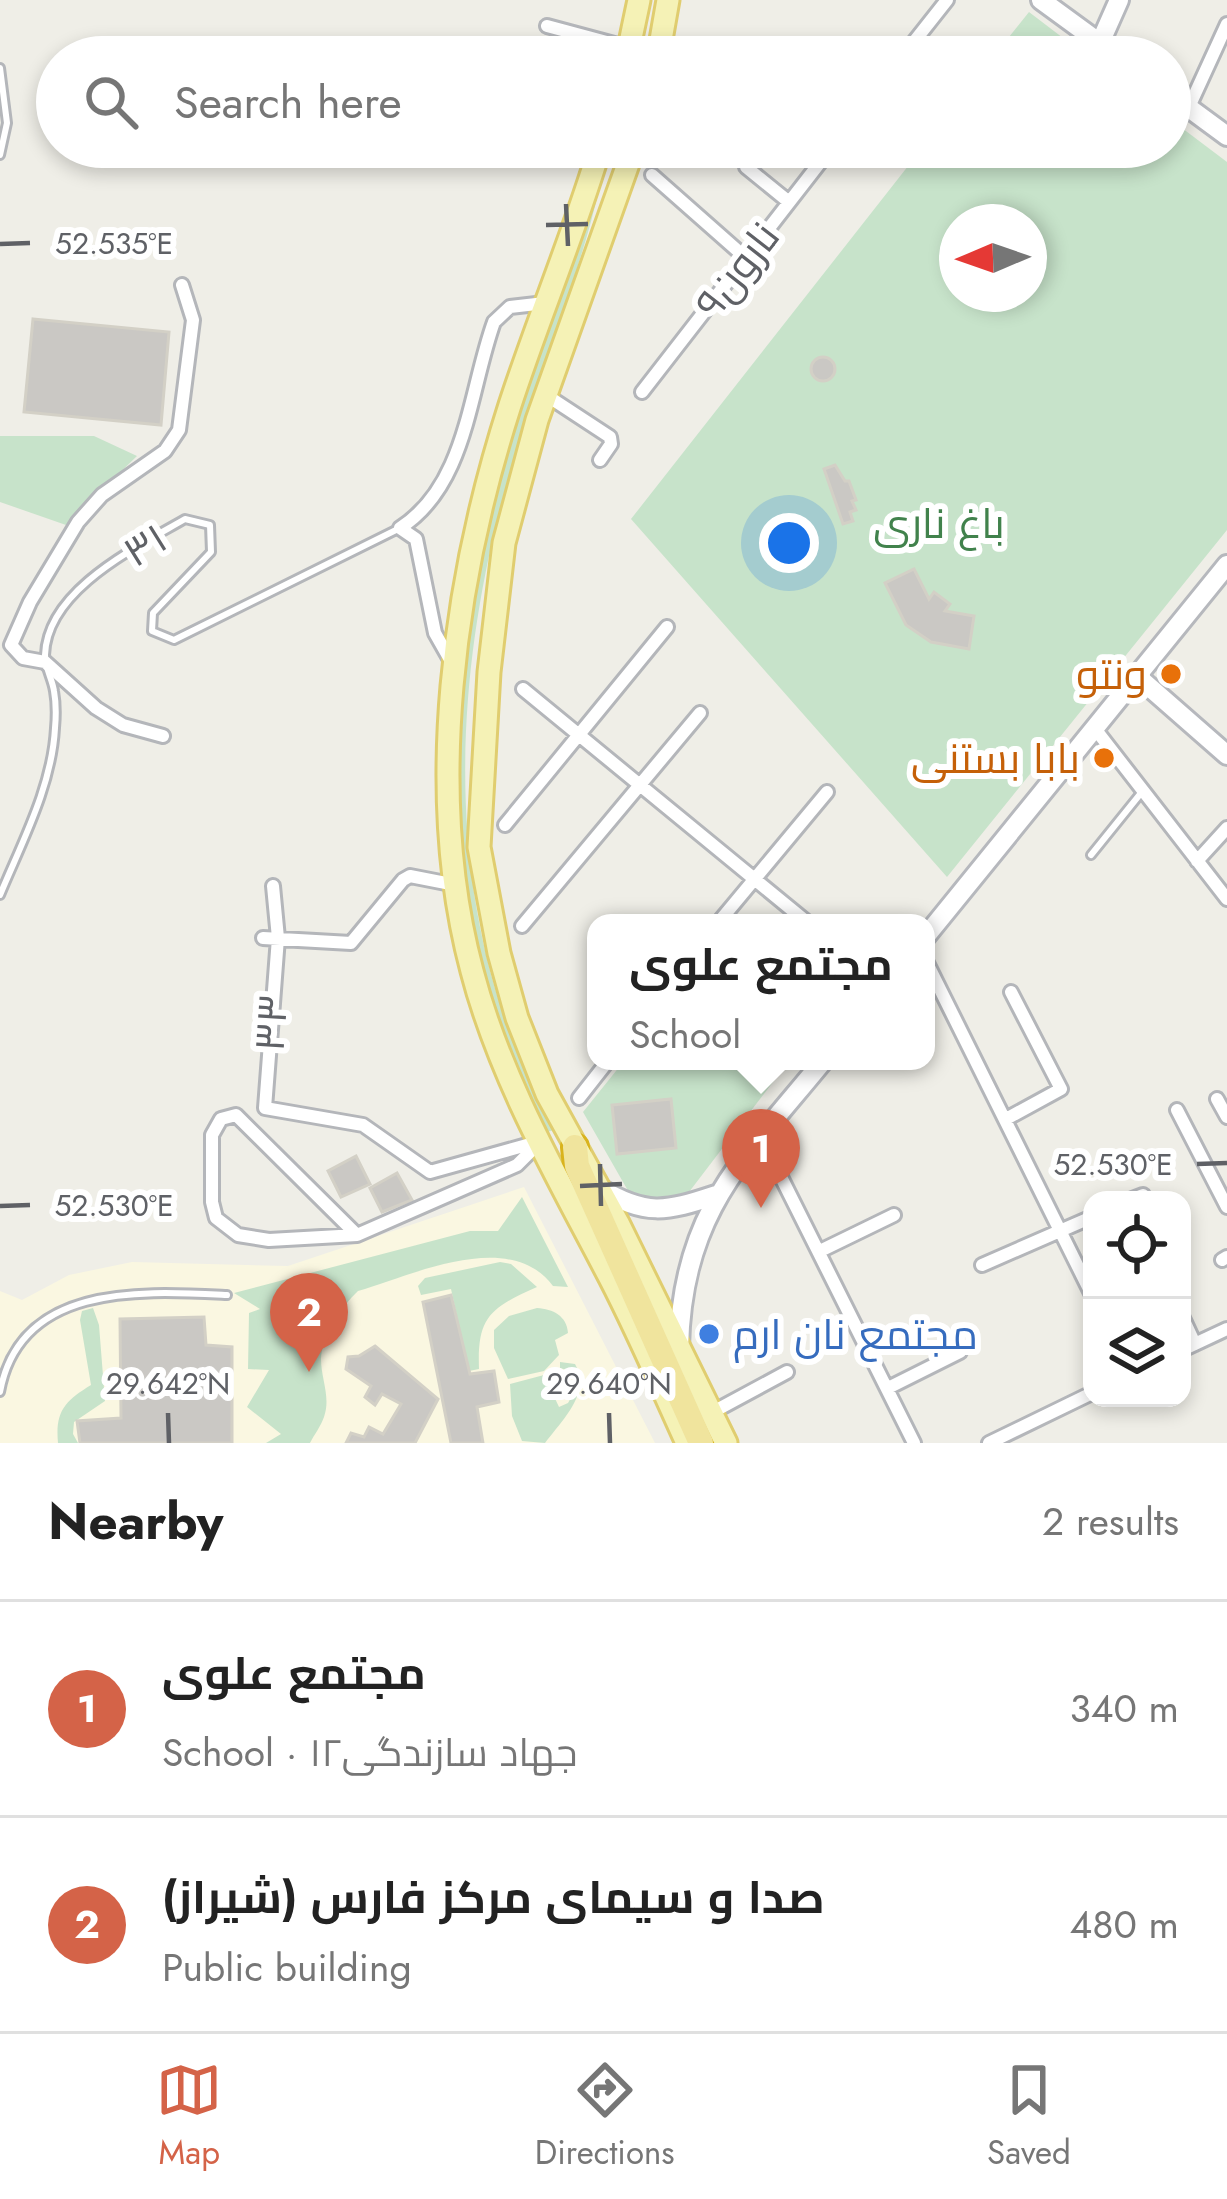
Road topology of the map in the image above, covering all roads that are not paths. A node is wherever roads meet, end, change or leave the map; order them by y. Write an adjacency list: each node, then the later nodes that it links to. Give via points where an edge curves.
1 (639, 0): 9 (main road)
2 (668, 0): 10 (main road)
3 (947, 0): 11 (street)
4 (1041, 0): 12 (main road)
5 (1120, 0): 13 (main road)
6 (1227, 24): 15 (street)
7 (547, 26): 8 (street)
8 (578, 36)
9 (631, 36)
10 (662, 36)
11 (919, 36)
12 (1090, 36)
13 (1103, 36)
14 (0, 68): 18 (lane, via 7,123)
15 (1191, 103)
16 (1191, 109): 17 (main road)
17 (1227, 136)
18 (0, 155)
19 (593, 168): 27 (main road)
20 (626, 168): 29 (main road)
21 (747, 168): 24 (street)
22 (814, 168): 24 (street, نارون۹)
23 (652, 175): 25 (street)
24 (789, 202): 25 (street, نارون۹)
25 (746, 258): 28 (street, نارون۹)
26 (182, 285): 34 (street, via 193,320 179,430 78,522 30,602 11,645 23,658)
27 (545, 303): 31 (street, via 510,307 494,322 446,477 427,509); 35 (main road, via 474,536)
28 (642, 392)
29 (546, 395): 30 (street, via 610,437); 71 (main road, via 504,543 479,847 518,1018)
30 (600, 460)
31 (400, 528): 34 (lane, ۳۱, via 174,640 152,631 153,614 211,552 210,525 185,519 58,609); 35 (street, via 416,539 435,633)
32 (1227, 565): 36 (main road)
33 (667, 627): 40 (street)
34 (45, 662): 41 (street, via 96,708); 53 (lane, ۳۱, via 54,690 51,763)
35 (455, 669): 51 (main road, via 447,785)
36 (1138, 677): 39 (main road); 42 (main road)
37 (523, 689): 40 (street)
38 (700, 713): 43 (street)
39 (1096, 730): 44 (street); 57 (main road)
40 (577, 733): 43 (street); 46 (street)
41 (163, 736)
42 (1227, 755)
43 (638, 783): 50 (street); 58 (street)
44 (1143, 790): 48 (lane); 49 (street)
45 (826, 792): 50 (street)
46 (505, 825)
47 (1227, 828): 49 (street)
48 (1091, 855)
49 (1197, 861): 54 (street)
50 (754, 878): 55 (street); 56 (street)
51 (456, 885): 59 (street, via 410,876 351,943); 70 (main road, via 471,970)
52 (273, 886): 59 (street, ۳۳)
53 (0, 895)
54 (1227, 899)
55 (725, 914)
56 (797, 914)
57 (935, 925)
58 (522, 926)
59 (270, 938): 70 (street, ۳۳, via 265,1108 363,1125 430,1172)
60 (935, 979): 68 (street)
61 (1011, 992): 68 (street, via 1061,1089)
62 (601, 1070): 64 (street)
63 (816, 1070): 69 (main road)
64 (579, 1098)
65 (1217, 1099): 67 (street)
66 (1178, 1110): 74 (street)
67 (1227, 1117)
68 (1006, 1119): 77 (street)
69 (761, 1137): 73 (main road); 79 (street)
70 (541, 1141): 78 (street, via 517,1165); 93 (main road)
71 (575, 1147): 72 (main road); 94 (highway)
72 (599, 1188): 73 (main road, via 645,1210); 85 (main road)
73 (716, 1195): 85 (main road, via 686,1275)
74 (1227, 1207)
75 (894, 1215): 79 (street)
76 (1083, 1221): 77 (street)
77 (1060, 1231): 80 (street); 81 (street)
78 (357, 1235): 78 (street, via 269,1240 226,1228 212,1202 212,1135 221,1119 236,1115)
79 (820, 1251): 88 (street)
80 (982, 1265)
81 (1083, 1276)
82 (227, 1295): 89 (lane, via 101,1297 58,1309 22,1341)
83 (1227, 1329): 84 (street)
84 (1191, 1346)
85 (679, 1347): 91 (main road)
86 (960, 1352): 88 (street)
87 (787, 1372): 91 (street)
88 (888, 1388): 96 (street)
89 (0, 1392)
90 (1083, 1398): 92 (street)
91 (711, 1413): 95 (main road)
92 (1010, 1438): 97 (street)
93 (687, 1443)
94 (701, 1443)
95 (726, 1443)
96 (914, 1443)
97 (988, 1443)

